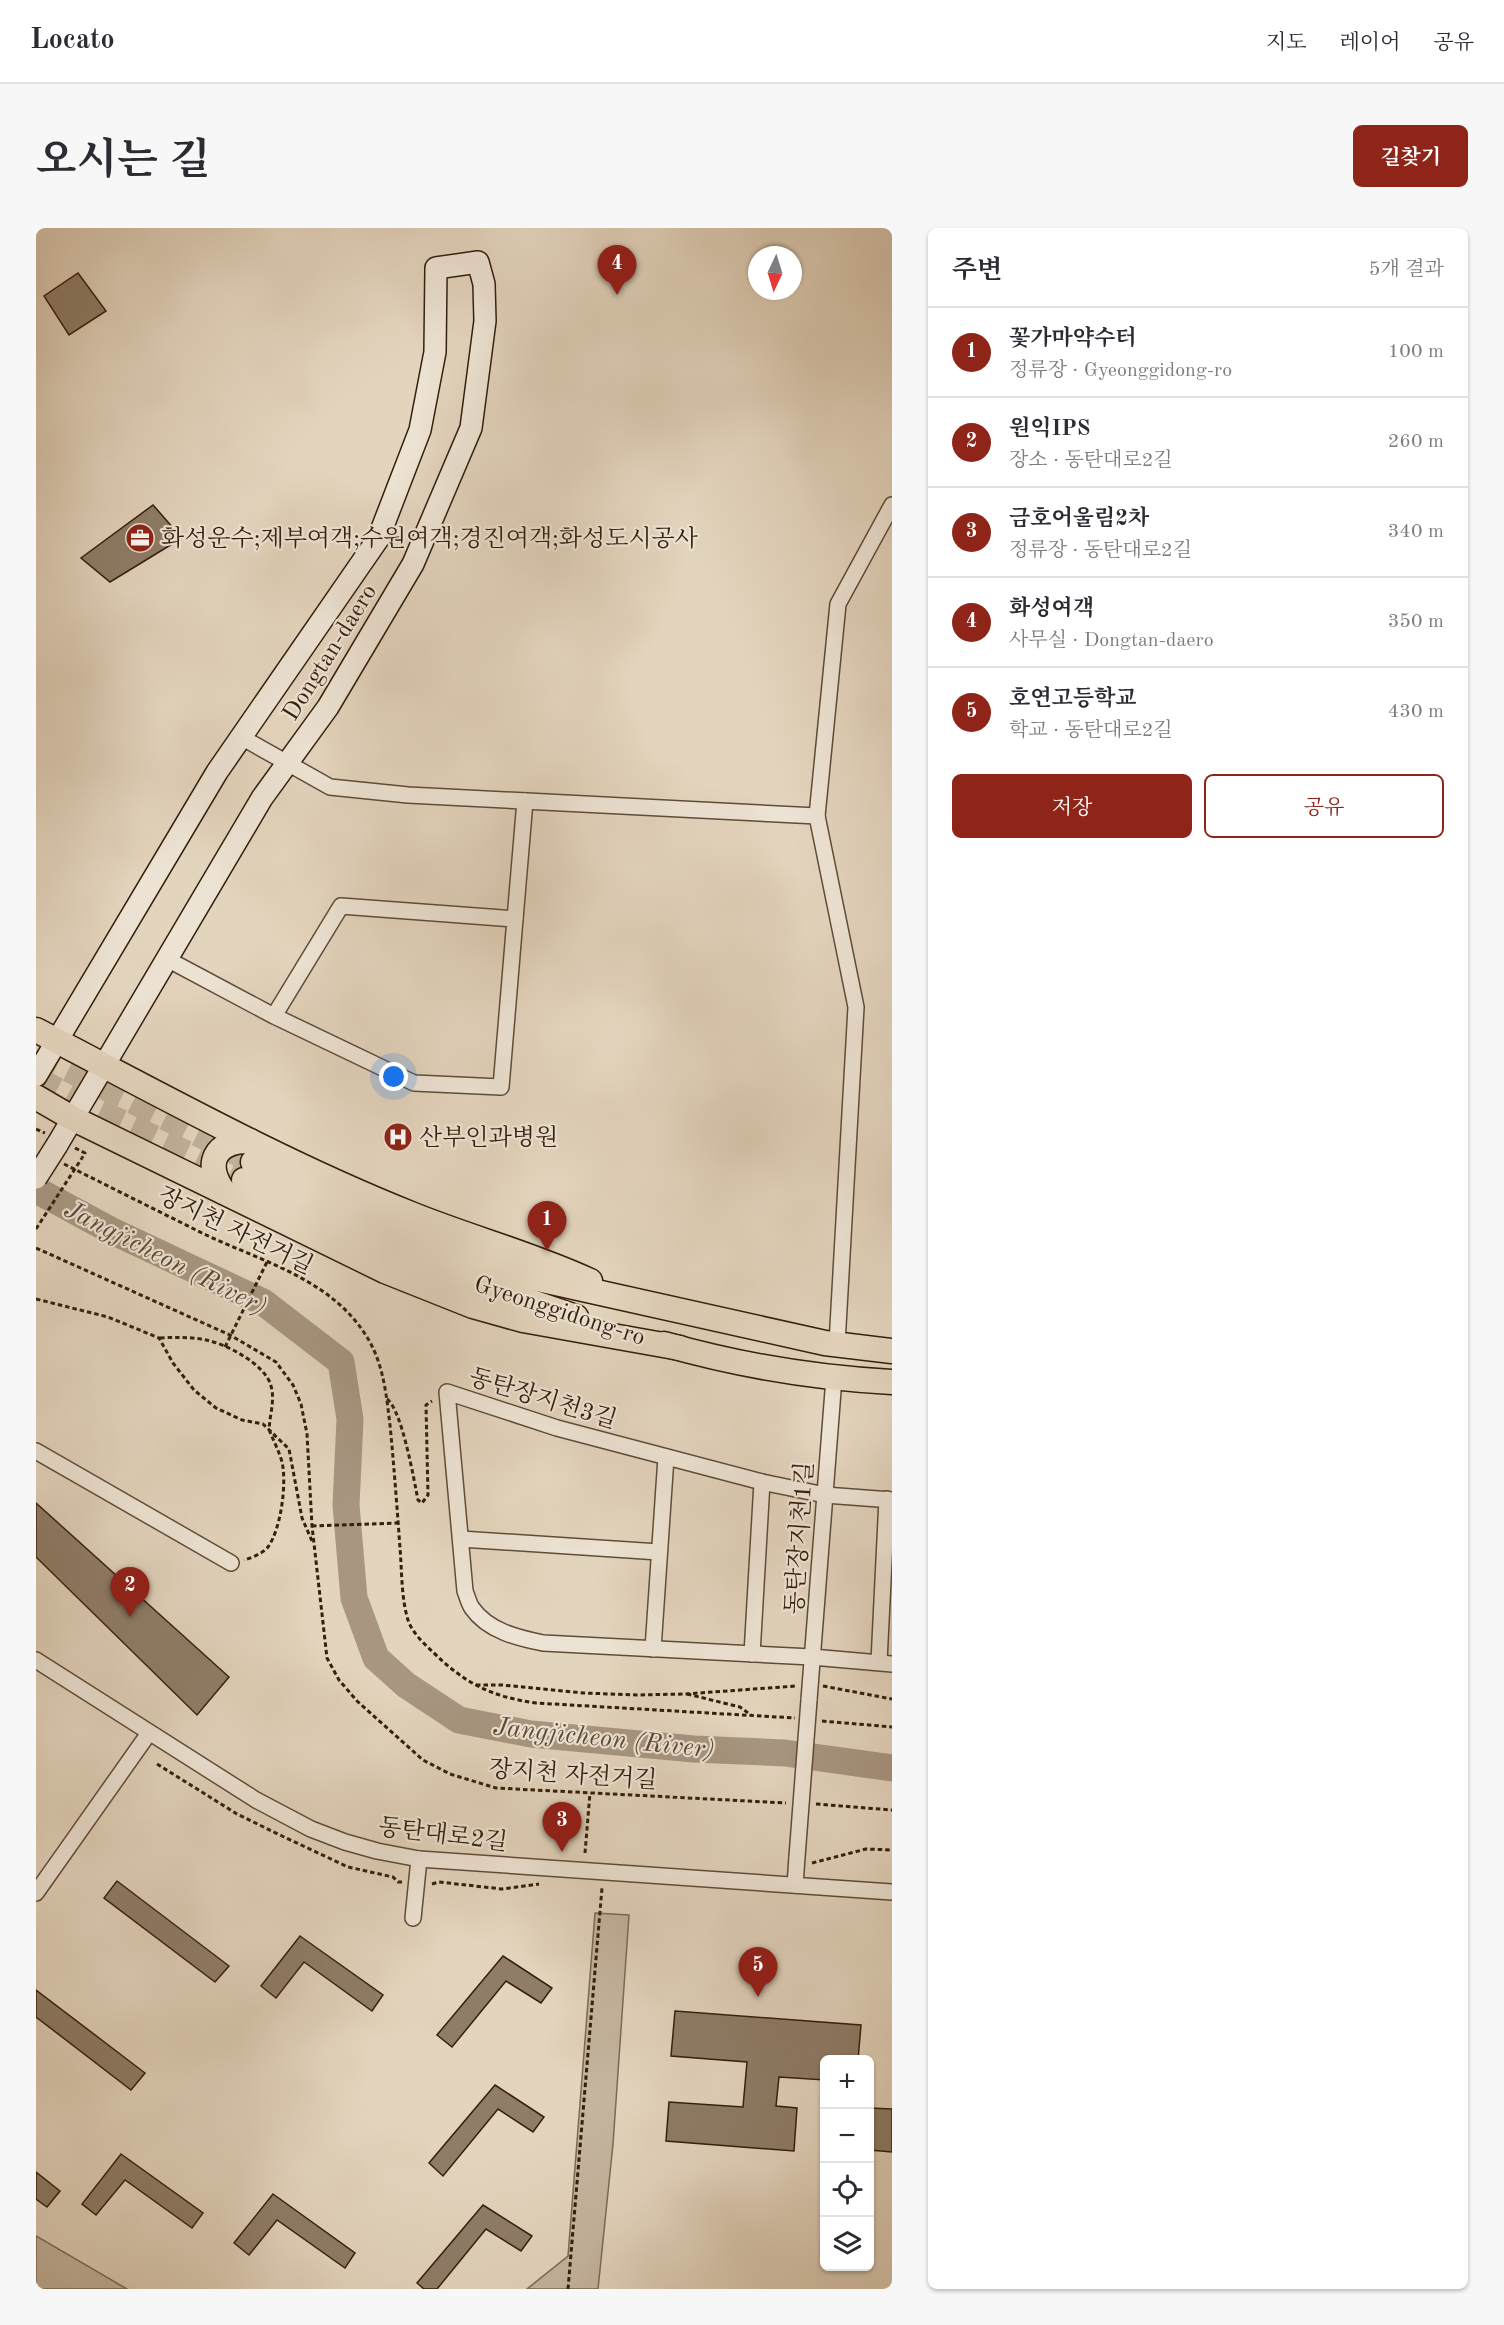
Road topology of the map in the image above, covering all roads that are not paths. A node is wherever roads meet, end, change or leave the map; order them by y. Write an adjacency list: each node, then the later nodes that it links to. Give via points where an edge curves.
1 (892, 505): 5 (street, via 838,604)
2 (241, 737): 3 (street); 3 (main road, Dongtan-daero, via 378,539 420,430 435,352 436,268 478,262 484,284 485,321 471,428 413,564 328,707); 9 (main road, Dongtan-daero)
3 (288, 764): 4 (street, via 330,787); 7 (main road, Dongtan-daero, via 262,798)
4 (525, 801): 5 (street); 6 (street)
5 (817, 816): 16 (street, via 856,1007)
6 (515, 919): 8 (street, via 341,906); 8 (street, via 501,1087 414,1083)
7 (167, 958): 8 (street); 10 (main road, Dongtan-daero)
8 (274, 1016)
9 (46, 1036): 10 (main road); 11 (main road, Dongtan-daero)
10 (104, 1065): 13 (main road, Dongtan-daero); 14 (main road)
11 (36, 1076)
12 (36, 1097): 13 (main road)
13 (72, 1118): 14 (main road); 15 (main road, Dongtan-daero, bridge, via 56,1152)
14 (243, 1169): 16 (main road, Gyeonggidong-ro, via 411,1214 558,1266 636,1302); 18 (main road, via 385,1271 473,1306 523,1320)
15 (36, 1178)
16 (837, 1344): 17 (main road, Gyeonggidong-ro)
17 (892, 1351)
18 (834, 1378): 19 (main road); 23 (street, 동탄장지천1길)
19 (892, 1382)
20 (36, 1451): 28 (street)
21 (666, 1457): 22 (street, 동탄장지천3길); 25 (street, 동탄장지천3길, via 557,1428 447,1392); 26 (street)
22 (762, 1482): 23 (street, 동탄장지천3길); 30 (street)
23 (825, 1495): 24 (street, 동탄장지천3길); 31 (street, 동탄장지천1길)
24 (890, 1500): 27 (street)
25 (461, 1539): 26 (street); 29 (street, 동탄장지천3길, via 465,1591 472,1609 492,1625 516,1638 543,1643)
26 (660, 1552): 29 (street)
27 (888, 1561): 33 (street)
28 (231, 1563)
29 (653, 1649): 30 (street, 동탄장지천3길)
30 (752, 1654): 31 (street, 동탄장지천3길)
31 (812, 1657): 33 (street, 동탄장지천3길); 36 (street, 동탄장지천1길, bridge, via 802,1861)
32 (36, 1660): 34 (street, 동탄대로2길)
33 (886, 1663)
34 (149, 1733): 35 (street, 동탄대로2길, via 256,1800 311,1829 377,1851); 38 (street)
35 (419, 1859): 36 (street, 동탄대로2길); 39 (street)
36 (795, 1885): 37 (street, 동탄대로2길)
37 (892, 1892)
38 (36, 1893)
39 (413, 1918)

